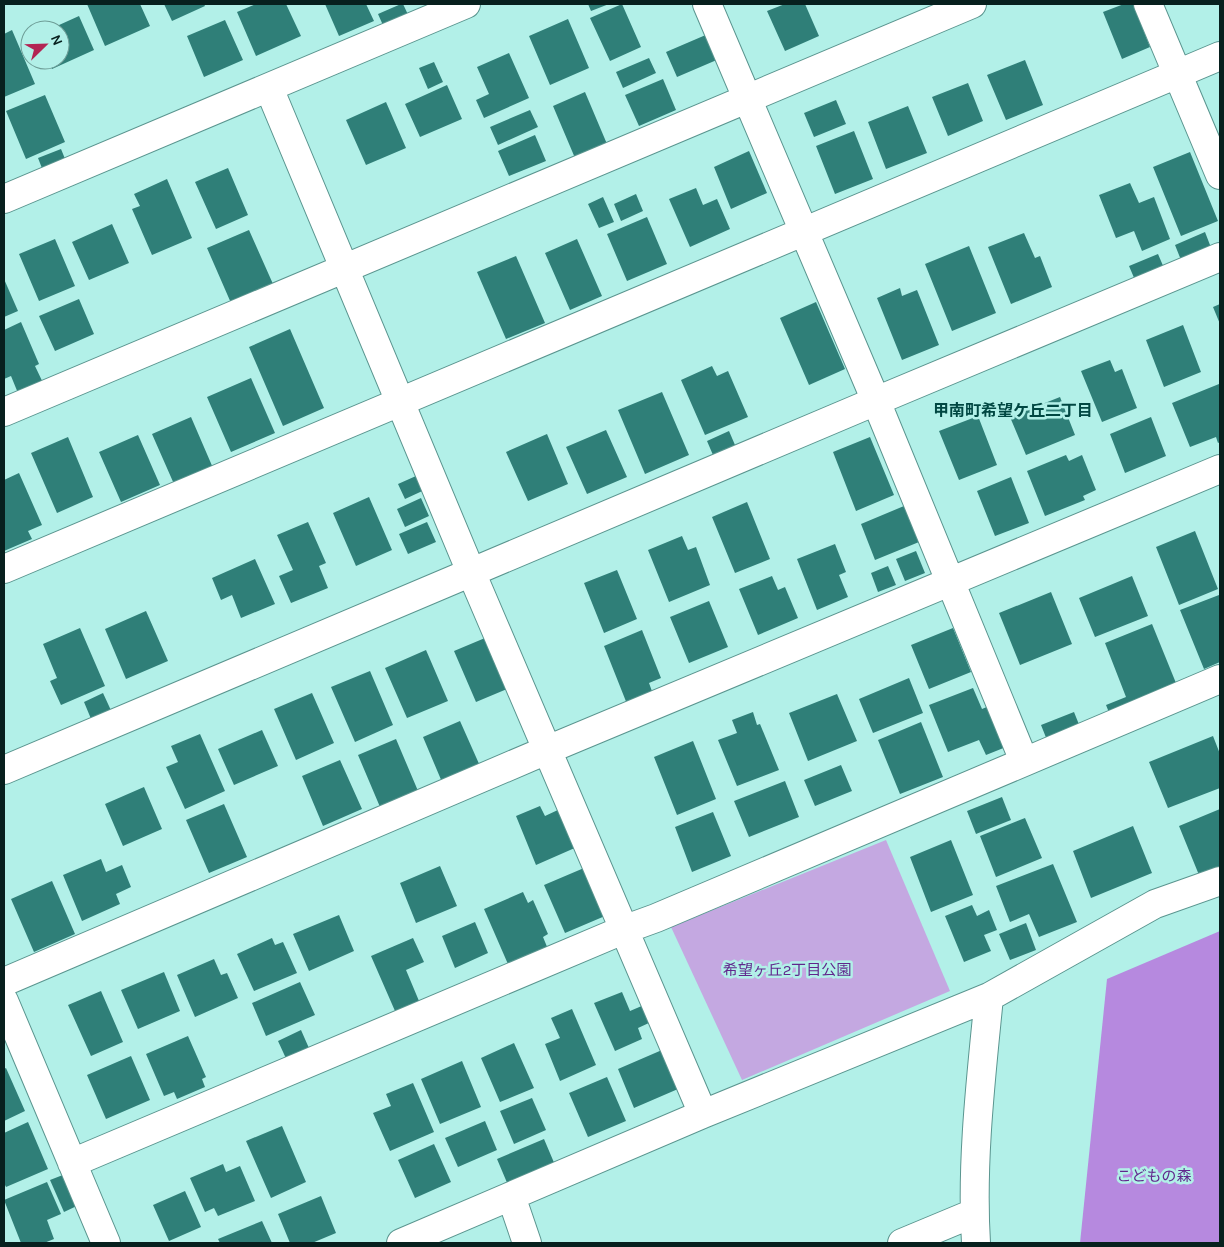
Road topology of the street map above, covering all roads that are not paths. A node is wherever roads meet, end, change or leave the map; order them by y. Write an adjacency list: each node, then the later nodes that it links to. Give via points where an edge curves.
1 (707, 4): 8 (street)
2 (972, 4): 8 (street)
3 (1148, 4): 6 (street)
4 (450, 7): 7 (street)
5 (1220, 56): 6 (street)
6 (1178, 74): 9 (street); 11 (street)
7 (269, 88): 10 (street); 13 (street)
8 (748, 99): 11 (street); 13 (street)
9 (1220, 175)
10 (4, 199)
11 (804, 232): 14 (street); 15 (street)
12 (1220, 257): 14 (street)
13 (344, 268): 15 (street); 16 (street)
14 (876, 401): 19 (street); 20 (street)
15 (400, 402): 18 (street); 19 (street)
16 (4, 412)
17 (1220, 469): 20 (street)
18 (4, 569)
19 (471, 572): 22 (street); 24 (street)
20 (949, 581): 22 (street); 23 (street)
21 (1220, 679): 23 (street)
22 (547, 750): 26 (street); 27 (street)
23 (1024, 761): 26 (street)
24 (4, 770)
25 (1220, 881): 28 (street, via 1155,904)
26 (624, 930): 30 (street); 31 (street)
27 (4, 982)
28 (990, 997): 30 (street); 33 (street, via 980,1090)
29 (4, 1001): 31 (street)
30 (703, 1114): 32 (street)
31 (72, 1163): 34 (street)
32 (511, 1196): 35 (street); 36 (street)
33 (974, 1213): 37 (street); 38 (street)
34 (106, 1243)
35 (400, 1243)
36 (527, 1243)
37 (902, 1243)
38 (976, 1243)

